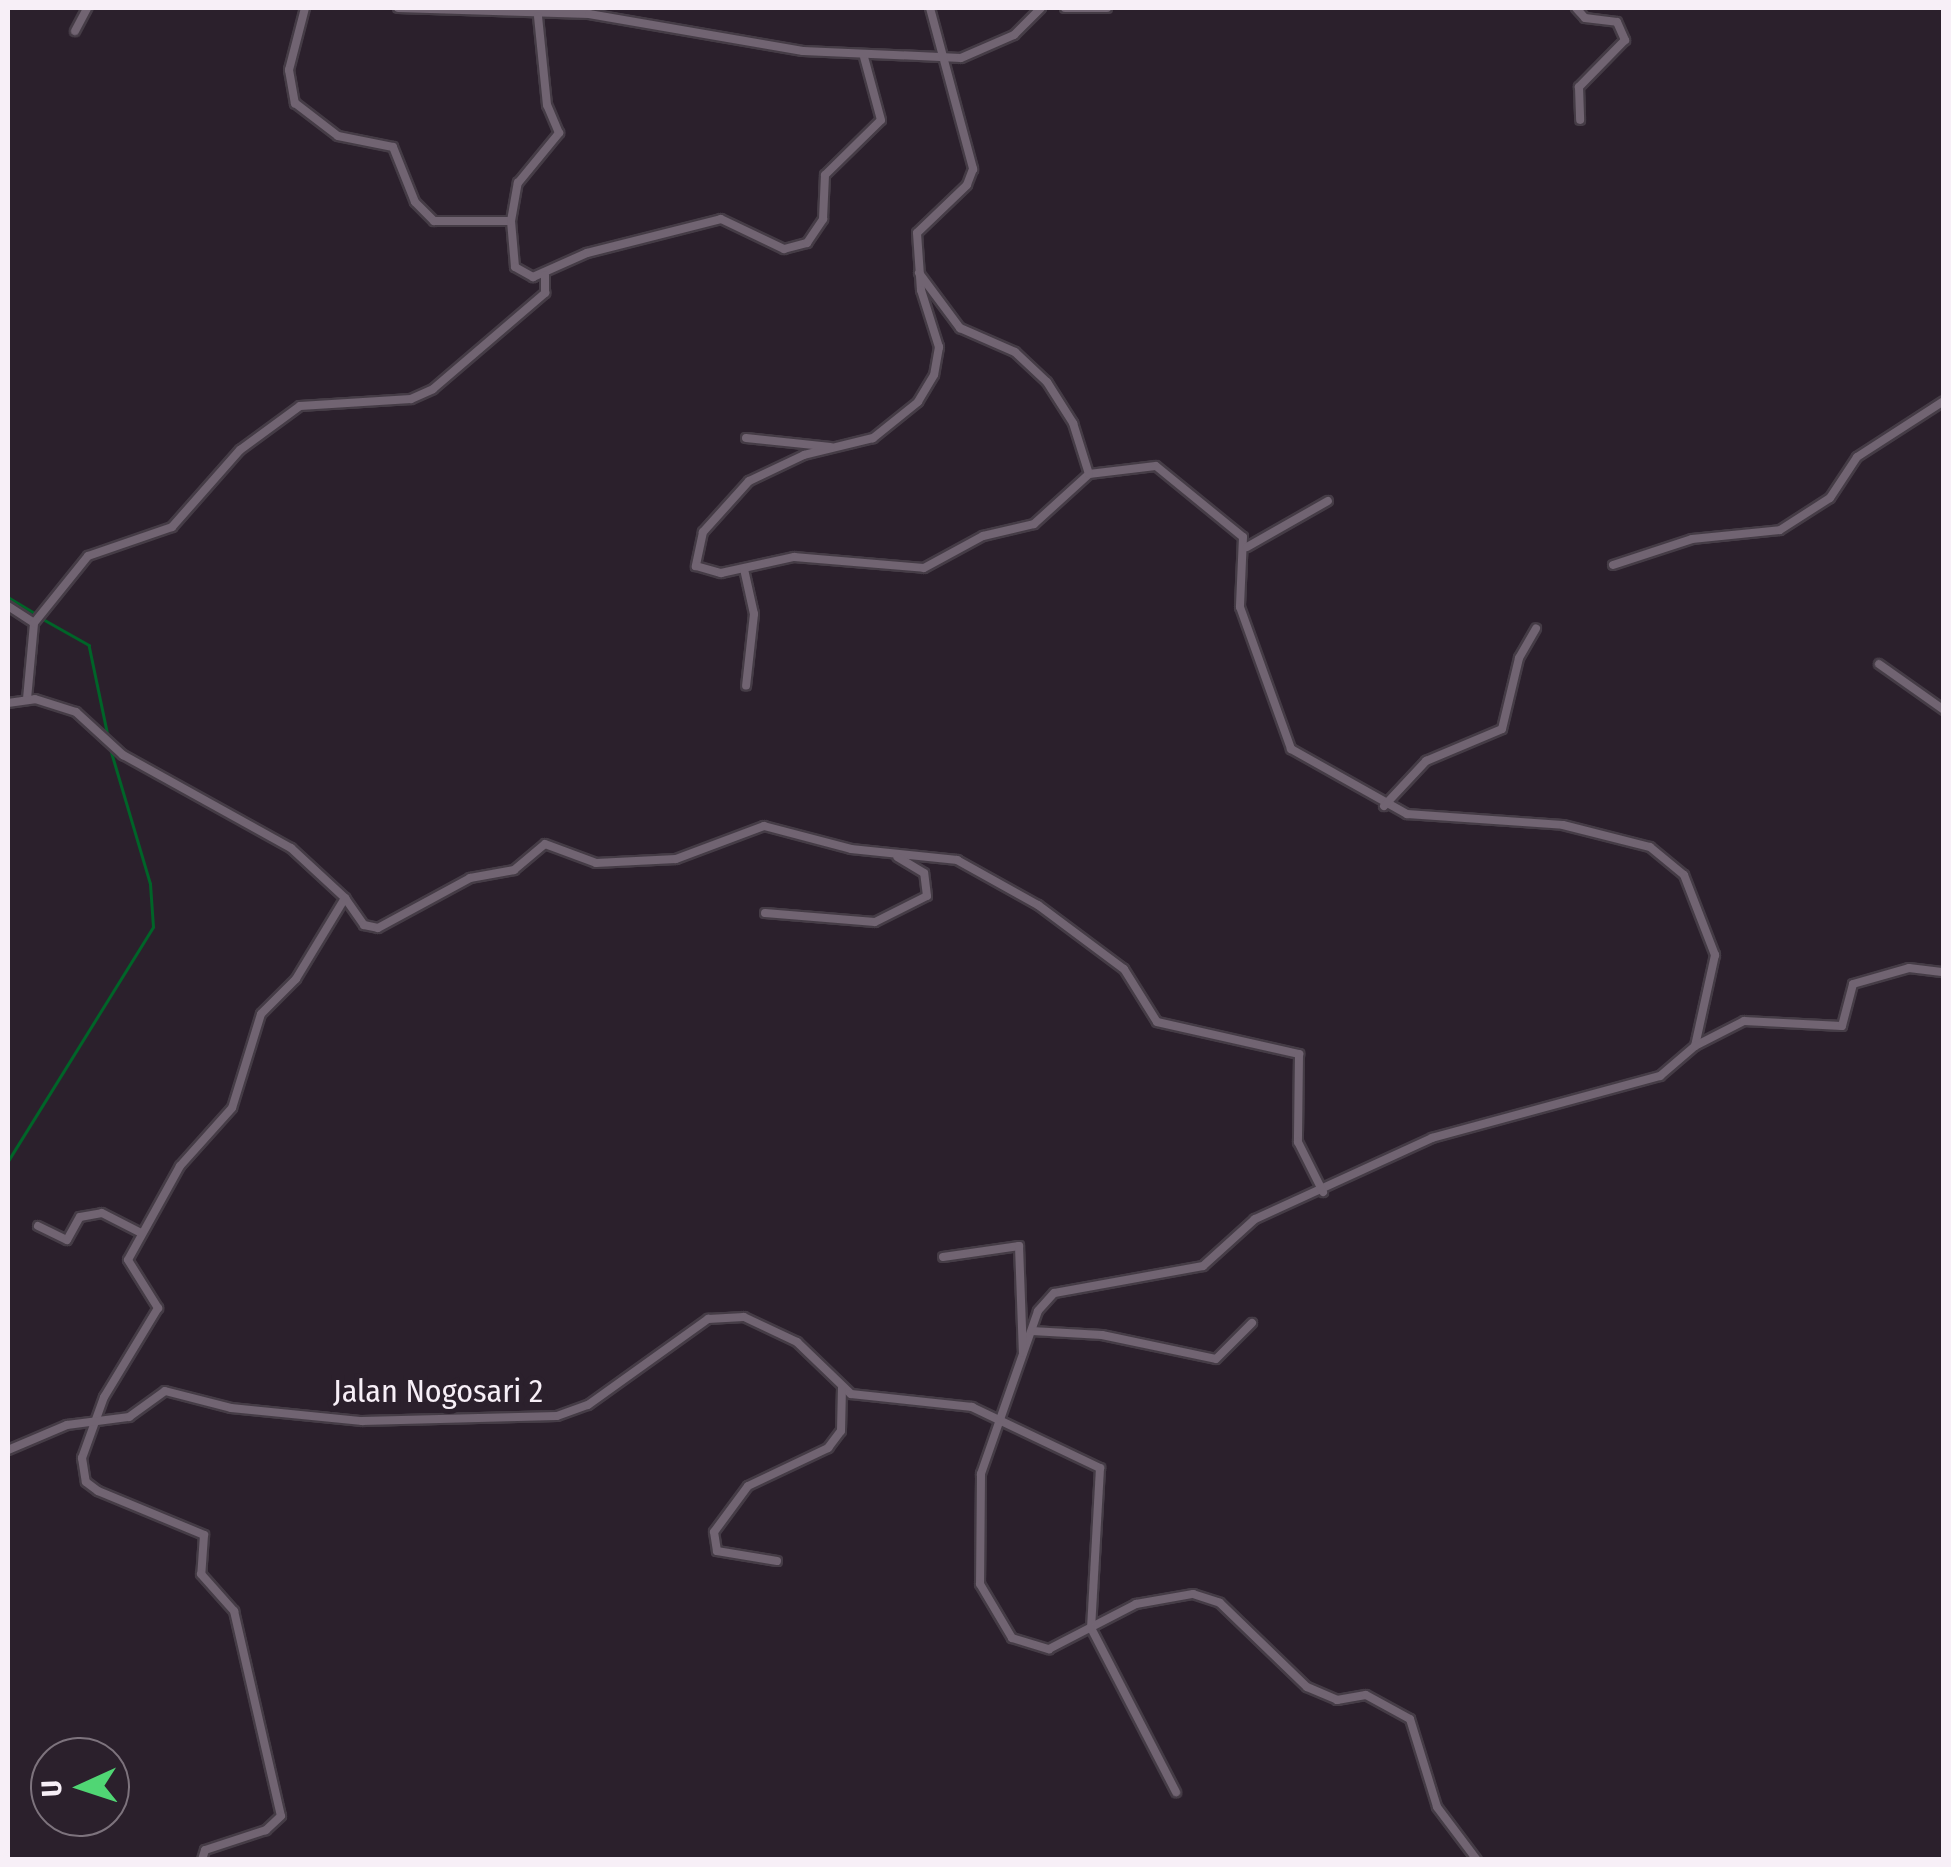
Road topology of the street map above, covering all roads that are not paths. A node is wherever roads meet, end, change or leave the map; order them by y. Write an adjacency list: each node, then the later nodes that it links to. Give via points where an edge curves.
1 (86, 8): 10 (street)
2 (305, 8): 14 (street, via 289,70 295,103 331,133 394,147 415,202 434,221)
3 (398, 8): 9 (street)
4 (930, 8): 12 (street)
5 (1041, 8): 12 (street, via 981,53)
6 (1065, 8): 7 (street)
7 (1107, 8)
8 (1576, 8): 13 (street, via 1585,18 1616,22 1625,40 1579,87)
9 (538, 16): 11 (street, via 589,14); 14 (street, via 547,105 559,132 518,183 518,215)
10 (76, 32)
11 (864, 57): 12 (street); 16 (street, via 882,120 824,174 822,219 807,242 784,249 721,219 587,253)
12 (941, 57): 15 (street, via 972,174 916,232)
13 (1580, 120)
14 (510, 221): 16 (street, via 516,270)
15 (919, 274): 19 (street, via 939,346 934,375 896,422); 20 (street, via 960,328 1016,352 1047,382 1073,423)
16 (546, 275): 26 (street, via 545,294 425,394 292,410 240,450 172,527 88,556)
17 (1944, 401): 23 (street, via 1857,458 1830,498 1780,530 1692,538)
18 (746, 438): 19 (street)
19 (838, 450): 24 (street, via 804,455 750,481 711,522 698,542 696,566 712,574)
20 (1089, 474): 22 (street, via 1156,466 1235,524); 24 (street, via 1034,524 983,536 924,568 794,557)
21 (1328, 500): 22 (street)
22 (1247, 546): 33 (street, via 1240,608 1282,736)
23 (1613, 565)
24 (744, 569): 29 (street, via 754,614)
25 (8, 606): 26 (street)
26 (34, 624): 30 (street)
27 (1536, 628): 33 (street, via 1519,658 1502,729 1426,760)
28 (1880, 664): 32 (street)
29 (746, 686)
30 (27, 699): 31 (street); 35 (street, via 76,712 122,755 291,848)
31 (8, 703)
32 (1944, 710)
33 (1384, 806): 38 (street, via 1563,826 1650,847 1674,862 1715,955)
34 (889, 853): 35 (street, via 764,826 676,859 596,862 553,843 514,870 470,878 378,928 364,924); 36 (street, via 924,873 927,896 875,922); 39 (street, via 958,860 1038,904 1124,969 1157,1022 1300,1054 1298,1142)
35 (345, 898): 41 (street, via 296,978 254,1025 225,1120 180,1166)
36 (765, 913)
37 (1944, 972): 38 (street, via 1909,968 1853,984 1842,1026 1744,1020)
38 (1695, 1046): 39 (street, via 1629,1090 1464,1125)
39 (1323, 1192): 44 (street, via 1255,1218 1203,1266 1060,1290 1042,1304)
40 (38, 1226): 41 (street, via 66,1240 80,1216 102,1213)
41 (140, 1233): 48 (street, via 127,1269 158,1308)
42 (944, 1257): 45 (street, via 1003,1244 1024,1252)
43 (1252, 1323): 44 (street, via 1216,1359 1115,1337)
44 (1032, 1331): 45 (street)
45 (1023, 1362): 47 (street)
46 (842, 1388): 47 (street); 48 (street, Jalan Nogosari 2, via 784,1333 718,1315 653,1352 588,1405 557,1416 362,1421 231,1408 165,1391 128,1417); 50 (street, via 838,1436 816,1456 748,1486 712,1540 722,1553)
47 (1006, 1418): 51 (street, via 1092,1460 1104,1475); 51 (street, via 977,1499 984,1599 1025,1647 1049,1649)
48 (92, 1420): 49 (street, Jalan Nogosari 2); 53 (street, via 82,1458 86,1482 204,1535 200,1574 228,1600 249,1664 281,1816 266,1830 205,1850)
49 (8, 1450)
50 (778, 1561)
51 (1091, 1628): 52 (street); 54 (street, via 1136,1604 1193,1594 1220,1603 1307,1687 1337,1700 1366,1695 1410,1719 1437,1808)
52 (1176, 1792)
53 (202, 1860)
54 (1477, 1860)

